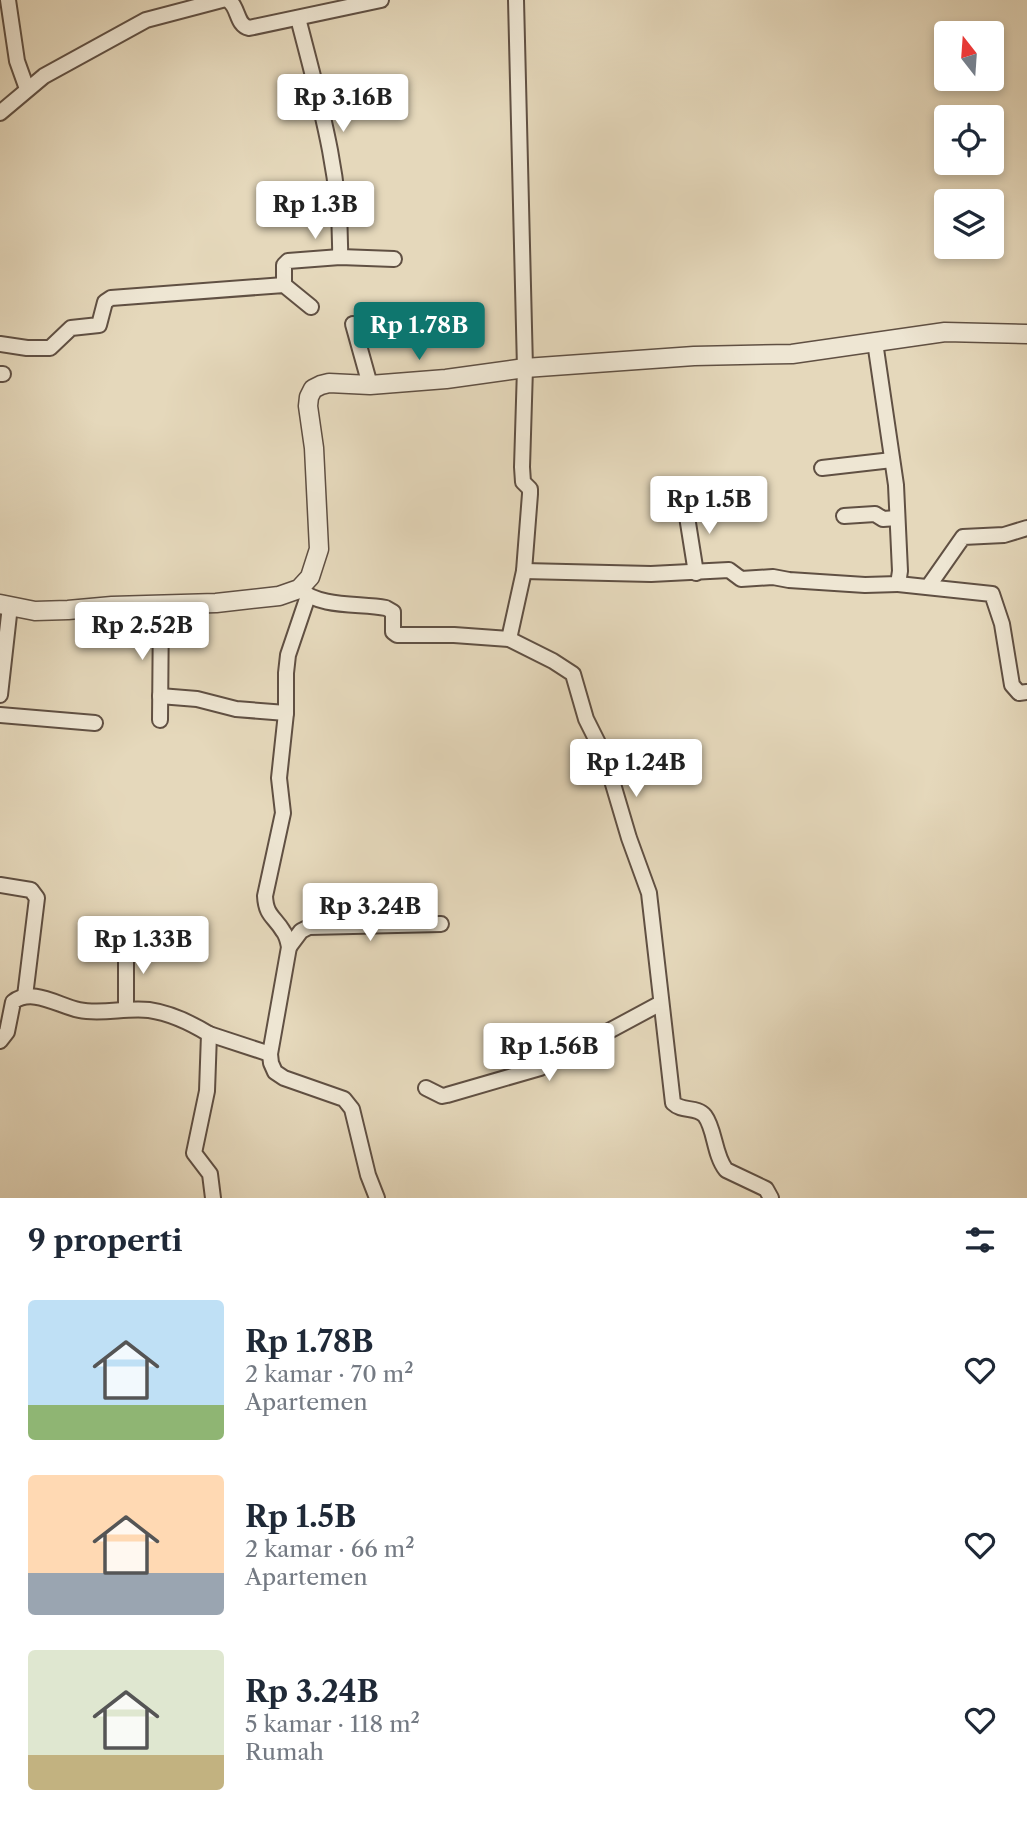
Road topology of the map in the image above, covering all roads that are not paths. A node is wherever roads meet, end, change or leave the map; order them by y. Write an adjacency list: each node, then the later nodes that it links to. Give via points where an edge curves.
1 (8, 0): 8 (street, via 17,61)
2 (222, 0): 8 (street, via 146,20)
3 (228, 0): 7 (street, via 248,29)
4 (381, 0): 6 (street)
5 (516, 0): 18 (street)
6 (336, 5): 7 (street)
7 (298, 18): 10 (street, via 338,199)
8 (27, 89): 9 (street)
9 (0, 113)
10 (340, 257): 11 (street); 12 (street, via 286,262)
11 (394, 259)
12 (284, 285): 13 (street); 17 (street, via 111,298 105,302 99,325 71,328 50,348)
13 (311, 307)
14 (353, 324): 19 (street)
15 (1027, 334): 16 (street, via 945,332)
16 (875, 342): 18 (street, via 792,354); 20 (street)
17 (0, 344)
18 (525, 368): 19 (street); 26 (street, via 522,478 530,494)
19 (370, 385): 30 (street, via 329,383 313,389 309,397 319,549)
20 (892, 460): 21 (street); 24 (street)
21 (822, 468)
22 (685, 503): 27 (street)
23 (844, 516): 24 (street)
24 (898, 518): 28 (street)
25 (1027, 528): 29 (street, via 1004,535 963,537)
26 (524, 571): 27 (street); 33 (street)
27 (696, 573): 28 (street, via 729,570 741,579)
28 (898, 584): 29 (street)
29 (928, 587): 34 (street, via 992,594 1012,685 1019,693)
30 (304, 593): 31 (street); 33 (street, via 324,601 386,608 393,612 397,635); 37 (street, via 288,655)
31 (161, 604): 32 (street, via 36,611); 36 (street)
32 (5, 605): 35 (street)
33 (509, 639): 46 (street, via 568,669 578,683 586,719 605,757 649,893)
34 (1027, 692)
35 (0, 695)
36 (160, 696): 37 (street); 39 (street)
37 (286, 713): 44 (street, via 279,778 283,813 265,906)
38 (0, 715): 40 (street)
39 (160, 720)
40 (95, 723)
41 (0, 885): 45 (street, via 31,890 37,898)
42 (441, 924): 44 (street, via 309,927)
43 (126, 942): 47 (street)
44 (289, 947): 50 (street)
45 (25, 996): 47 (street, via 82,1011); 49 (street, via 13,1002 7,1032)
46 (661, 1003): 51 (street, via 526,1074 442,1096); 54 (street, via 673,1103 701,1113 726,1170 766,1189)
47 (126, 1009): 48 (street, via 168,1014)
48 (209, 1034): 50 (street); 52 (street, via 207,1091 194,1153 210,1174)
49 (0, 1041)
50 (270, 1054): 53 (street, via 275,1072 284,1079 344,1099 352,1109)
51 (426, 1088)
52 (213, 1198)
53 (377, 1198)
54 (771, 1198)

